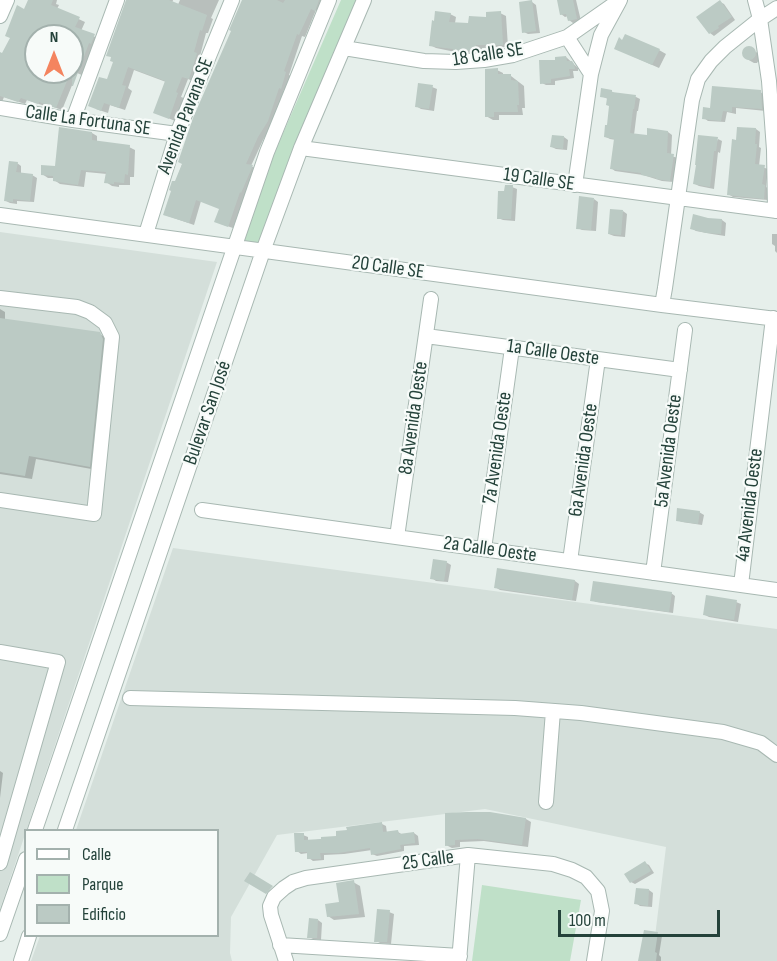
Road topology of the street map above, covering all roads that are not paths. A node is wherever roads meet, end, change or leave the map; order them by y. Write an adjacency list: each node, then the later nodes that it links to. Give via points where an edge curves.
1 (7, 0): 9 (street)
2 (117, 0): 15 (street)
3 (232, 0): 16 (street, Avenida Pavana SE)
4 (329, 0): 23 (street, Bulevar San José, via 267,152)
5 (364, 0): 12 (street, Bulevar San José)
6 (620, 0): 11 (street, 18 Calle SE); 13 (street, via 601,35)
7 (755, 0): 10 (street)
8 (777, 8): 10 (street)
9 (0, 16)
10 (760, 19): 19 (street, via 725,47 698,79); 20 (street, via 769,81)
11 (567, 36): 12 (street, 18 Calle SE, via 513,55 456,62); 13 (street)
12 (344, 48): 17 (street, Bulevar San José)
13 (591, 74): 18 (street)
14 (0, 108): 15 (street, Calle La Fortuna SE)
15 (73, 120): 16 (street, Calle La Fortuna SE)
16 (177, 134): 22 (street, Avenida Pavana SE)
17 (302, 148): 18 (street, 19 Calle SE); 24 (street, Bulevar San José)
18 (575, 185): 19 (street, 19 Calle SE)
19 (678, 198): 20 (street, 19 Calle SE); 27 (street)
20 (776, 211)
21 (0, 215): 22 (street, 20 Calle SE)
22 (146, 234): 23 (street, 20 Calle SE)
23 (234, 246): 24 (street, 20 Calle SE); 48 (street, Bulevar San José)
24 (264, 251): 27 (street, 20 Calle SE); 49 (street, Bulevar San José)
25 (0, 298): 35 (street, via 77,307 105,323 112,337 94,514)
26 (431, 299): 30 (street, 8a Avenida Oeste)
27 (662, 305): 28 (street, 20 Calle SE)
28 (775, 319): 34 (street, 4a Avenida Oeste)
29 (686, 330): 33 (street, 5a Avenida Oeste)
30 (426, 336): 31 (street, 1a Calle Oeste); 37 (street, 8a Avenida Oeste)
31 (512, 348): 32 (street, 1a Calle Oeste); 38 (street, 7a Avenida Oeste)
32 (598, 359): 33 (street, 1a Calle Oeste); 39 (street, 6a Avenida Oeste)
33 (680, 370): 40 (street, 5a Avenida Oeste)
34 (771, 384): 41 (street, 4a Avenida Oeste)
35 (0, 500)
36 (202, 510): 37 (street, 2a Calle Oeste)
37 (397, 537): 38 (street, 2a Calle Oeste)
38 (484, 549): 39 (street, 2a Calle Oeste)
39 (570, 561): 40 (street, 2a Calle Oeste)
40 (653, 573): 41 (street, 2a Calle Oeste)
41 (741, 585): 42 (street, 2a Calle Oeste)
42 (777, 590)
43 (0, 652): 51 (street, via 58,662)
44 (130, 698): 45 (street)
45 (553, 711): 46 (street, via 723,732 761,743); 47 (street)
46 (777, 755)
47 (546, 802)
48 (36, 829)
49 (66, 829)
50 (468, 855): 55 (street, 25 Calle, via 293,882 274,897 270,906); 56 (street); 59 (street, 25 Calle, via 553,864 586,877 598,891 602,911)
51 (0, 863)
52 (24, 865): 53 (street)
53 (0, 934)
54 (29, 937): 57 (street)
55 (280, 945): 56 (street); 58 (street)
56 (460, 959)
57 (21, 961)
58 (286, 961)
59 (594, 961)

